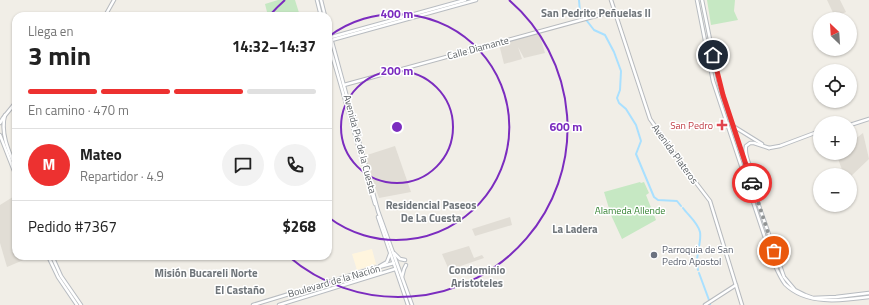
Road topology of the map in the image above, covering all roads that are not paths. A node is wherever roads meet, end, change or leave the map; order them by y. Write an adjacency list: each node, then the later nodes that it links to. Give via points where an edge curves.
1 (114, 0): 10 (main road)
2 (317, 0): 11 (main road)
3 (321, 0): 12 (main road)
4 (465, 0): 13 (main road)
5 (476, 0): 14 (main road)
6 (611, 0): 9 (main road, Avenida Plateros)
7 (697, 0): 29 (main road, via 713,81)
8 (703, 0): 23 (main road, via 719,84)
9 (614, 11): 17 (main road, Calle Diamante); 41 (main road, Avenida Plateros, via 650,120 710,200)
10 (107, 12)
11 (320, 12)
12 (324, 12)
13 (332, 37)
14 (332, 37)
15 (332, 45): 17 (main road, Avenida Pie de la Cuesta)
16 (332, 53): 17 (main road, Avenida Pie de la Cuesta)
17 (343, 85): 31 (main road, Avenida Pie de la Cuesta)
18 (12, 107): 19 (main road)
19 (5, 115): 21 (main road); 27 (main road, via 2,133)
20 (869, 119): 22 (main road)
21 (0, 123)
22 (857, 123)
23 (733, 126): 26 (main road); 30 (main road)
24 (813, 134): 26 (main road)
25 (0, 135): 28 (main road)
26 (769, 148): 30 (main road, via 750,142 746,146 755,183)
27 (12, 158)
28 (12, 166)
29 (748, 187): 30 (main road); 43 (main road, via 774,264 784,283 792,291 808,300 827,302)
30 (754, 190): 42 (main road, via 779,265 790,286 813,298)
31 (392, 253): 34 (main road); 35 (main road, Avenida Pie de la Cuesta); 37 (main road, via 387,262)
32 (50, 260): 45 (main road)
33 (54, 260): 46 (main road, via 60,275)
34 (405, 260)
35 (395, 263): 37 (main road, Boulevard de la Nación); 38 (main road, Avenida Pie de la Cuesta)
36 (406, 265): 40 (main road)
37 (378, 268): 39 (main road, via 385,270); 47 (main road, Boulevard de la Nación)
38 (397, 268): 39 (main road, Boulevard de la Nación); 40 (main road, Avenida Pie de la Cuesta); 49 (main road, Avenida Pie de la Cuesta)
39 (368, 278): 48 (main road, Boulevard de la Nación)
40 (402, 278): 50 (main road, Avenida Pie de la Cuesta)
41 (736, 285): 44 (main road); 52 (main road, Avenida Plateros)
42 (869, 292)
43 (869, 297)
44 (708, 304): 51 (main road)
45 (77, 305)
46 (81, 305)
47 (253, 305)
48 (279, 305)
49 (408, 305)
50 (412, 305)
51 (704, 305)
52 (742, 305)

